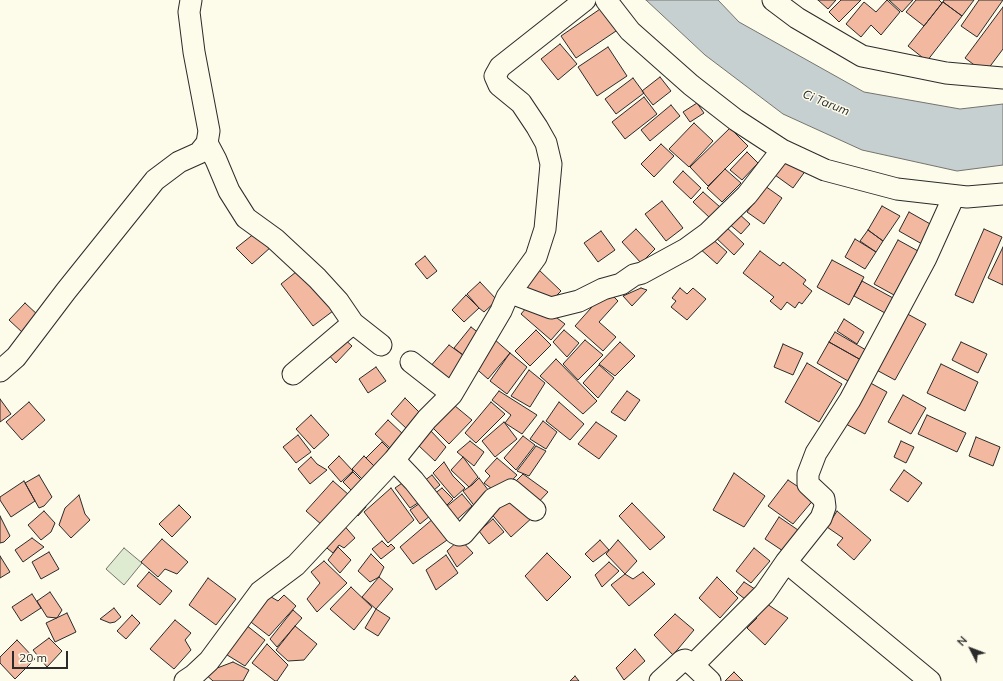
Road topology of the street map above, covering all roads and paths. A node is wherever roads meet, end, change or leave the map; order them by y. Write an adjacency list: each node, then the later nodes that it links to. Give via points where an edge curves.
1 (191, 0): 6 (street, via 189,12 209,132)
2 (585, 0): 16 (street, via 500,68 495,76 499,85 521,103 546,143 551,164 545,229 536,257 507,297)
3 (606, 0): 7 (street, via 630,31 691,85 736,120)
4 (773, 0): 5 (street, via 797,18 862,56 946,73)
5 (1003, 78)
6 (207, 143): 11 (street, via 229,190 246,218 275,239 317,278 338,301); 14 (street, via 199,153 179,162 151,185 16,357)
7 (782, 150): 9 (street, via 825,170 897,189); 10 (street, via 748,195 708,233 686,249 621,284 603,289 580,301 551,308)
8 (1003, 194): 9 (street)
9 (954, 196): 19 (street, via 926,258 850,400 816,453 808,474 808,484 824,499 825,508 821,518)
10 (511, 293)
11 (353, 323): 12 (street); 15 (street)
12 (381, 345)
13 (411, 362): 16 (street)
14 (0, 371)
15 (293, 374)
16 (452, 394): 17 (street, via 427,419)
17 (394, 460): 18 (street, via 459,535 463,534 493,499 511,490); 21 (street, via 296,565 260,592 209,661)
18 (536, 510)
19 (786, 562): 20 (street, via 764,594); 24 (street)
20 (693, 665): 22 (street, via 688,661 682,661); 23 (street)
21 (185, 681)
22 (660, 681)
23 (710, 681)
24 (930, 681)

